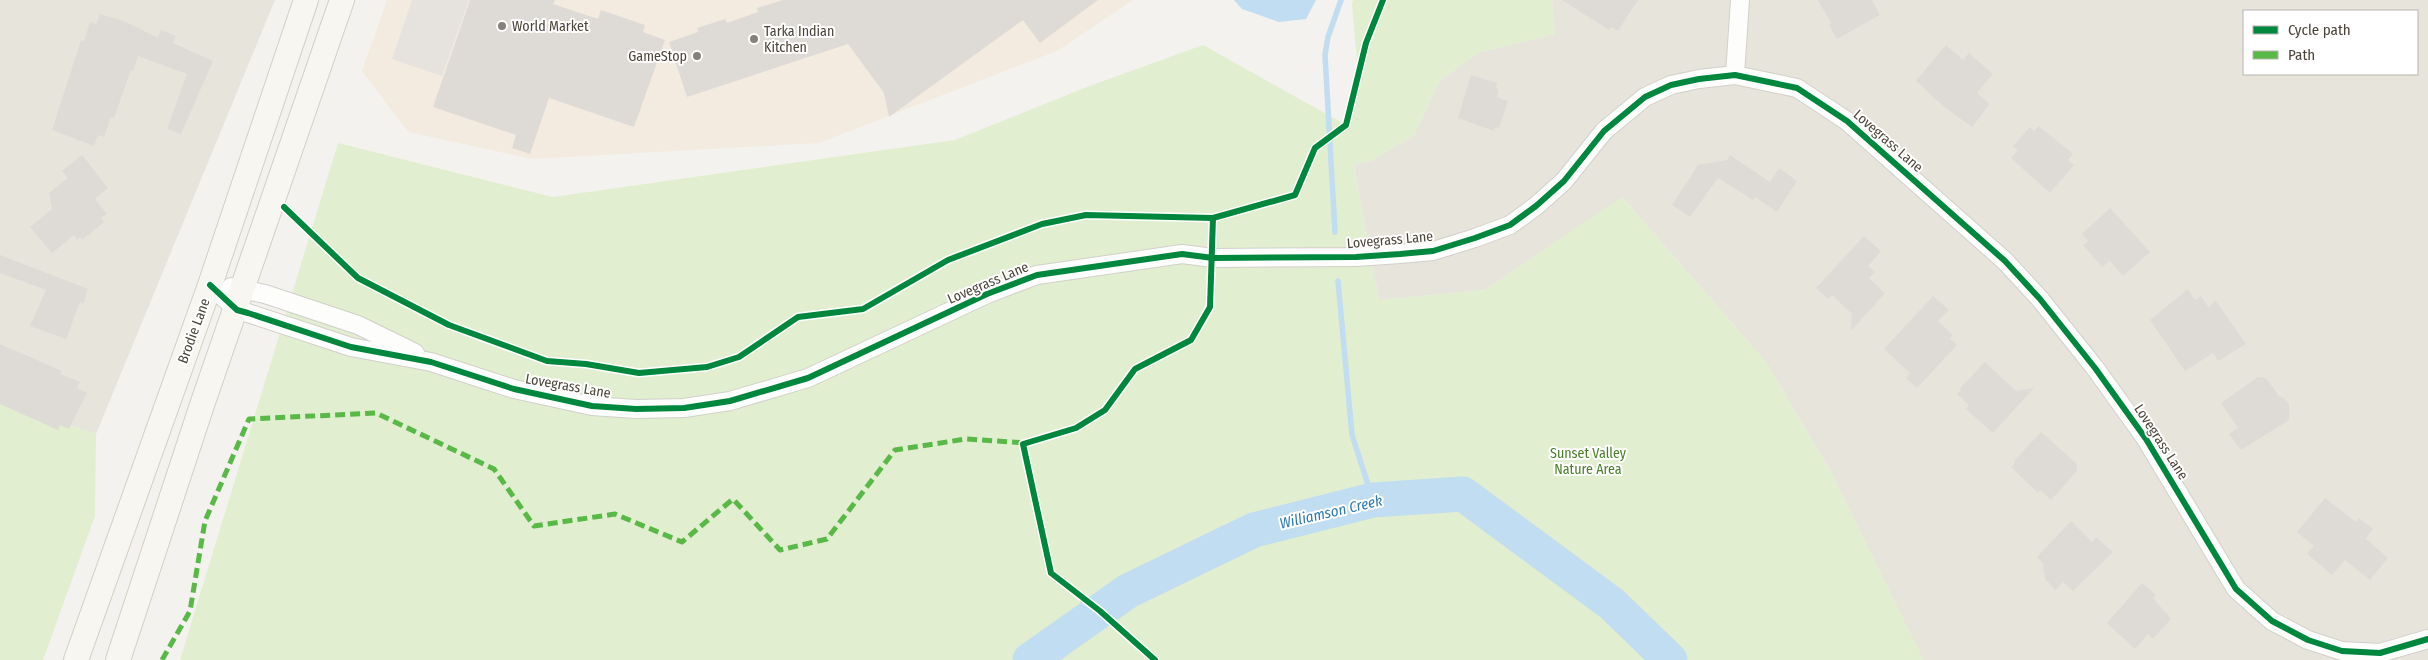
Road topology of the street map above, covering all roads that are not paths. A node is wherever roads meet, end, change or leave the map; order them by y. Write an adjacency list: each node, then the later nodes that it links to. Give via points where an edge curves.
1 (306, 0): 5 (main road, Brodie Lane)
2 (342, 0): 6 (main road)
3 (1740, 0): 4 (street)
4 (1735, 75): 7 (street, Lovegrass Lane, via 1671,85 1645,97 1604,131 1564,181 1510,224 1433,251 1347,257 1213,258 1182,254 1037,275 987,294 808,378 730,401 684,408 592,406 514,389); 8 (street, Lovegrass Lane, via 1797,88 1847,122 2005,262 2040,299 2095,368 2146,439 2236,590 2272,621 2308,640 2342,651 2380,653)
5 (210, 285): 6 (street, Lovegrass Lane); 9 (main road, Brodie Lane)
6 (240, 299): 7 (street, Lovegrass Lane, via 351,347); 7 (street, Lovegrass Lane, via 358,325); 10 (main road)
7 (431, 362)
8 (2428, 639)
9 (76, 660)
10 (118, 660)

